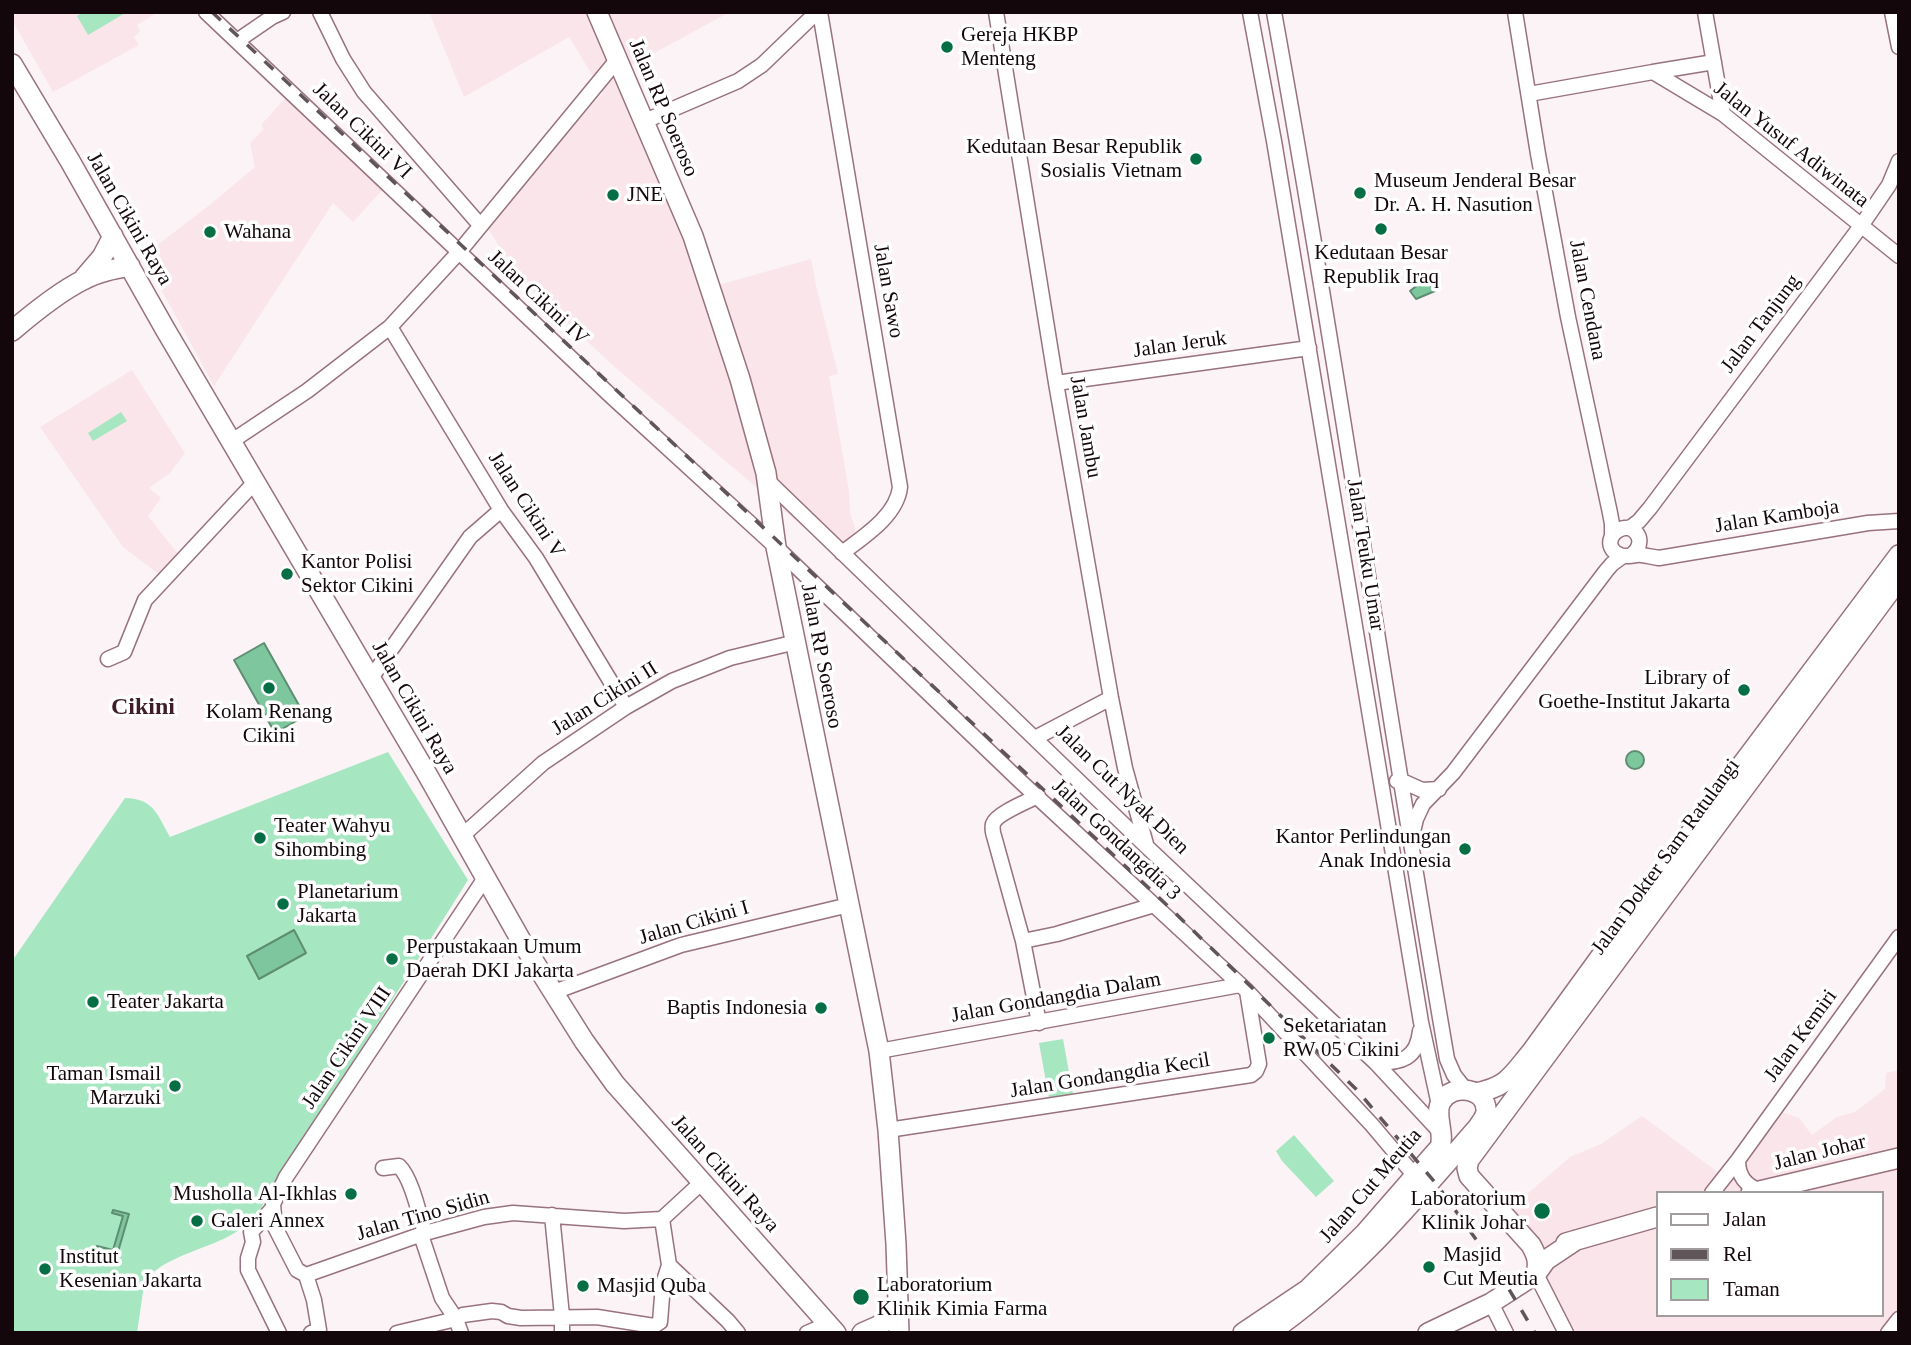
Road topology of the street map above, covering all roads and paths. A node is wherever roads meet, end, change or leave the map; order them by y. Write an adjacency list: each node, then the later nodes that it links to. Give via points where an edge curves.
1 (206, 12): 12 (street, Jalan Cikini VI)
2 (320, 12): 24 (street, via 364,92)
3 (597, 12): 14 (main road, Jalan RP Soeroso)
4 (818, 12): 20 (street, via 762,65 738,81); 44 (street, Jalan Sawo, via 900,487 882,519)
5 (996, 12): 36 (street, Jalan Jambu)
6 (1251, 12): 22 (street, Jalan Teuku Umar)
7 (1274, 12): 21 (street, Jalan Teuku Umar)
8 (1515, 12): 18 (street, Jalan Cendana)
9 (1706, 12): 15 (street)
10 (1892, 12): 13 (street)
11 (274, 14): 12 (street)
12 (237, 41): 27 (street, Jalan Cikini VI)
13 (1899, 47)
14 (617, 60): 20 (main road, Jalan RP Soeroso); 24 (street)
15 (1714, 62): 17 (street, Jalan Yusuf Adiwinata); 19 (street)
16 (12, 64): 26 (main road, Jalan Cikini Raya)
17 (1653, 72): 18 (street, Jalan Yusuf Adiwinata); 19 (street, Jalan Yusuf Adiwinata)
18 (1529, 94): 42 (street, Jalan Cendana, via 1568,317 1612,524)
19 (1723, 114): 25 (street, Jalan Yusuf Adiwinata)
20 (645, 121): 38 (main road, Jalan RP Soeroso, via 693,236)
21 (1296, 137): 22 (street); 34 (street, Jalan Teuku Umar)
22 (1274, 141): 33 (street, Jalan Teuku Umar)
23 (1899, 161): 25 (street, Jalan Tanjung)
24 (480, 225): 27 (street)
25 (1861, 226): 28 (street, Jalan Yusuf Adiwinata); 42 (street, Jalan Tanjung)
26 (113, 236): 29 (main road, Jalan Cikini Raya); 30 (main road)
27 (459, 252): 31 (street, Jalan Cikini IV); 43 (street, Jalan Cikini IV)
28 (1899, 256)
29 (130, 266): 30 (main road); 37 (main road, Jalan Cikini Raya)
30 (82, 280): 32 (main road)
31 (390, 327): 37 (street, Jalan Cikini IV); 40 (street, Jalan Cikini V)
32 (12, 331)
33 (1309, 348): 35 (street, Jalan Teuku Umar); 36 (street, Jalan Jeruk)
34 (1334, 370): 35 (street); 46 (street, Jalan Teuku Umar)
35 (1313, 374): 48 (street, Jalan Teuku Umar)
36 (1056, 383): 53 (street, Jalan Jambu)
37 (232, 441): 39 (main road, Jalan Cikini Raya)
38 (768, 481): 43 (main road, Jalan RP Soeroso); 44 (street, Jalan Cut Nyak Dien)
39 (255, 482): 50 (street, via 145,600 124,652); 51 (main road, Jalan Cikini Raya)
40 (501, 510): 51 (street, via 470,537); 54 (street, Jalan Cikini V, via 536,558)
41 (1899, 521): 42 (street, Jalan Kamboja, via 1662,557)
42 (1626, 541): 58 (street, Jalan Tanjung)
43 (776, 547): 49 (main road, Jalan RP Soeroso); 59 (street, Jalan Gondangdia 3)
44 (842, 553): 55 (street, Jalan Cut Nyak Dien)
45 (1899, 555): 52 (main road, Jalan Dokter Sam Ratulangi)
46 (1369, 577): 48 (street); 56 (street, Jalan Teuku Umar)
47 (1899, 579): 52 (main road, Jalan Dokter Sam Ratulangi)
48 (1348, 580): 57 (street, Jalan Teuku Umar)
49 (796, 642): 54 (street, Jalan Cikini II, via 718,663 672,681); 64 (main road, Jalan RP Soeroso)
50 (108, 659)
51 (371, 678): 60 (main road, Jalan Cikini Raya)
52 (1813, 683): 68 (main road, Jalan Dokter Sam Ratulangi)
53 (1111, 698): 55 (street); 62 (street, Jalan Jambu)
54 (626, 707): 60 (street, Jalan Cikini II, via 543,764)
55 (1035, 738): 62 (street, Jalan Cut Nyak Dien)
56 (1402, 781): 57 (street); 58 (street, via 1422,790); 61 (street, Jalan Teuku Umar)
57 (1381, 783): 71 (street, Jalan Teuku Umar)
58 (1439, 789): 61 (street, Jalan Tanjung, via 1419,811)
59 (1038, 796): 65 (street, Jalan Gondangdia 3); 67 (street, via 993,821)
60 (462, 836): 63 (main road, Jalan Cikini Raya)
61 (1410, 844): 75 (street, Jalan Teuku Umar, via 1447,1059)
62 (1146, 846): 74 (street, Jalan Cut Nyak Dien)
63 (485, 878): 70 (main road, Jalan Cikini Raya); 87 (street, Jalan Cikini VIII, via 286,1177)
64 (849, 905): 70 (street, Jalan Cikini I, via 681,945); 73 (main road, Jalan RP Soeroso)
65 (1154, 905): 67 (street); 69 (street, Jalan Gondangdia 3)
66 (1899, 937): 80 (street, Jalan Kemiri)
67 (1023, 941): 72 (street)
68 (1609, 960): 75 (main road, Jalan Dokter Sam Ratulangi, via 1505,1083); 93 (main road, Jalan Dokter Sam Ratulangi, via 1469,1160 1469,1176)
69 (1244, 988): 72 (street, Jalan Gondangdia Dalam); 77 (street, Jalan Gondangdia Kecil, via 1259,1064 1251,1075); 82 (street, Jalan Gondangdia 3)
70 (554, 992): 83 (main road, Jalan Cikini Raya, via 615,1084)
71 (1421, 1022): 74 (street, via 1419,1042 1405,1059); 76 (street, Jalan Teuku Umar)
72 (1039, 1023): 73 (street, Jalan Gondangdia Dalam)
73 (879, 1051): 77 (main road, Jalan RP Soeroso)
74 (1376, 1063): 78 (street, Jalan Cut Nyak Dien)
75 (1470, 1091): 76 (main road, via 1452,1092); 111 (main road, Jalan Cut Meutia, via 1485,1107 1478,1127 1367,1249 1297,1314)
76 (1439, 1105): 78 (main road, Jalan Cut Meutia)
77 (888, 1130): 100 (main road, Jalan RP Soeroso)
78 (1442, 1134): 82 (main road, Jalan Cut Meutia, via 1440,1147)
79 (1899, 1158): 86 (main road, Jalan Johar)
80 (1738, 1160): 84 (street, Jalan Kemiri); 85 (street, via 1738,1168)
81 (383, 1168): 91 (street, via 402,1169)
82 (1415, 1176): 110 (main road, Jalan Cut Meutia, via 1307,1290)
83 (701, 1183): 90 (street); 102 (main road, Jalan Cikini Raya)
84 (1714, 1191)
85 (1755, 1191)
86 (1760, 1191)
87 (272, 1209): 96 (street, via 287,1252 297,1270); 103 (street, Jalan Cikini VIII, via 251,1232 247,1265)
88 (552, 1215): 90 (street, Jalan Tino Sidin); 91 (street, Jalan Tino Sidin, via 484,1217); 98 (street)
89 (1656, 1217): 92 (main road)
90 (662, 1219): 94 (street)
91 (423, 1234): 96 (street, Jalan Tino Sidin); 101 (street, via 443,1298)
92 (1576, 1240): 93 (main road, via 1549,1247); 95 (main road, via 1546,1260)
93 (1531, 1245): 95 (main road, via 1539,1264)
94 (669, 1265): 98 (street, via 660,1322 654,1326); 107 (street)
95 (1536, 1274): 97 (main road); 114 (street)
96 (306, 1275): 104 (street, via 319,1330)
97 (1491, 1303): 112 (main road); 113 (street)
98 (562, 1316): 101 (street, via 521,1318 492,1311 463,1315); 106 (street)
99 (1899, 1319): 115 (street)
100 (899, 1323): 109 (main road)
101 (459, 1326): 105 (street)
102 (832, 1328): 108 (street)
103 (279, 1333)
104 (311, 1333)
105 (397, 1333)
106 (562, 1333)
107 (738, 1333)
108 (807, 1333)
109 (862, 1333)
110 (1243, 1333)
111 (1269, 1333)
112 (1428, 1333)
113 (1506, 1333)
114 (1566, 1333)
115 (1888, 1333)

